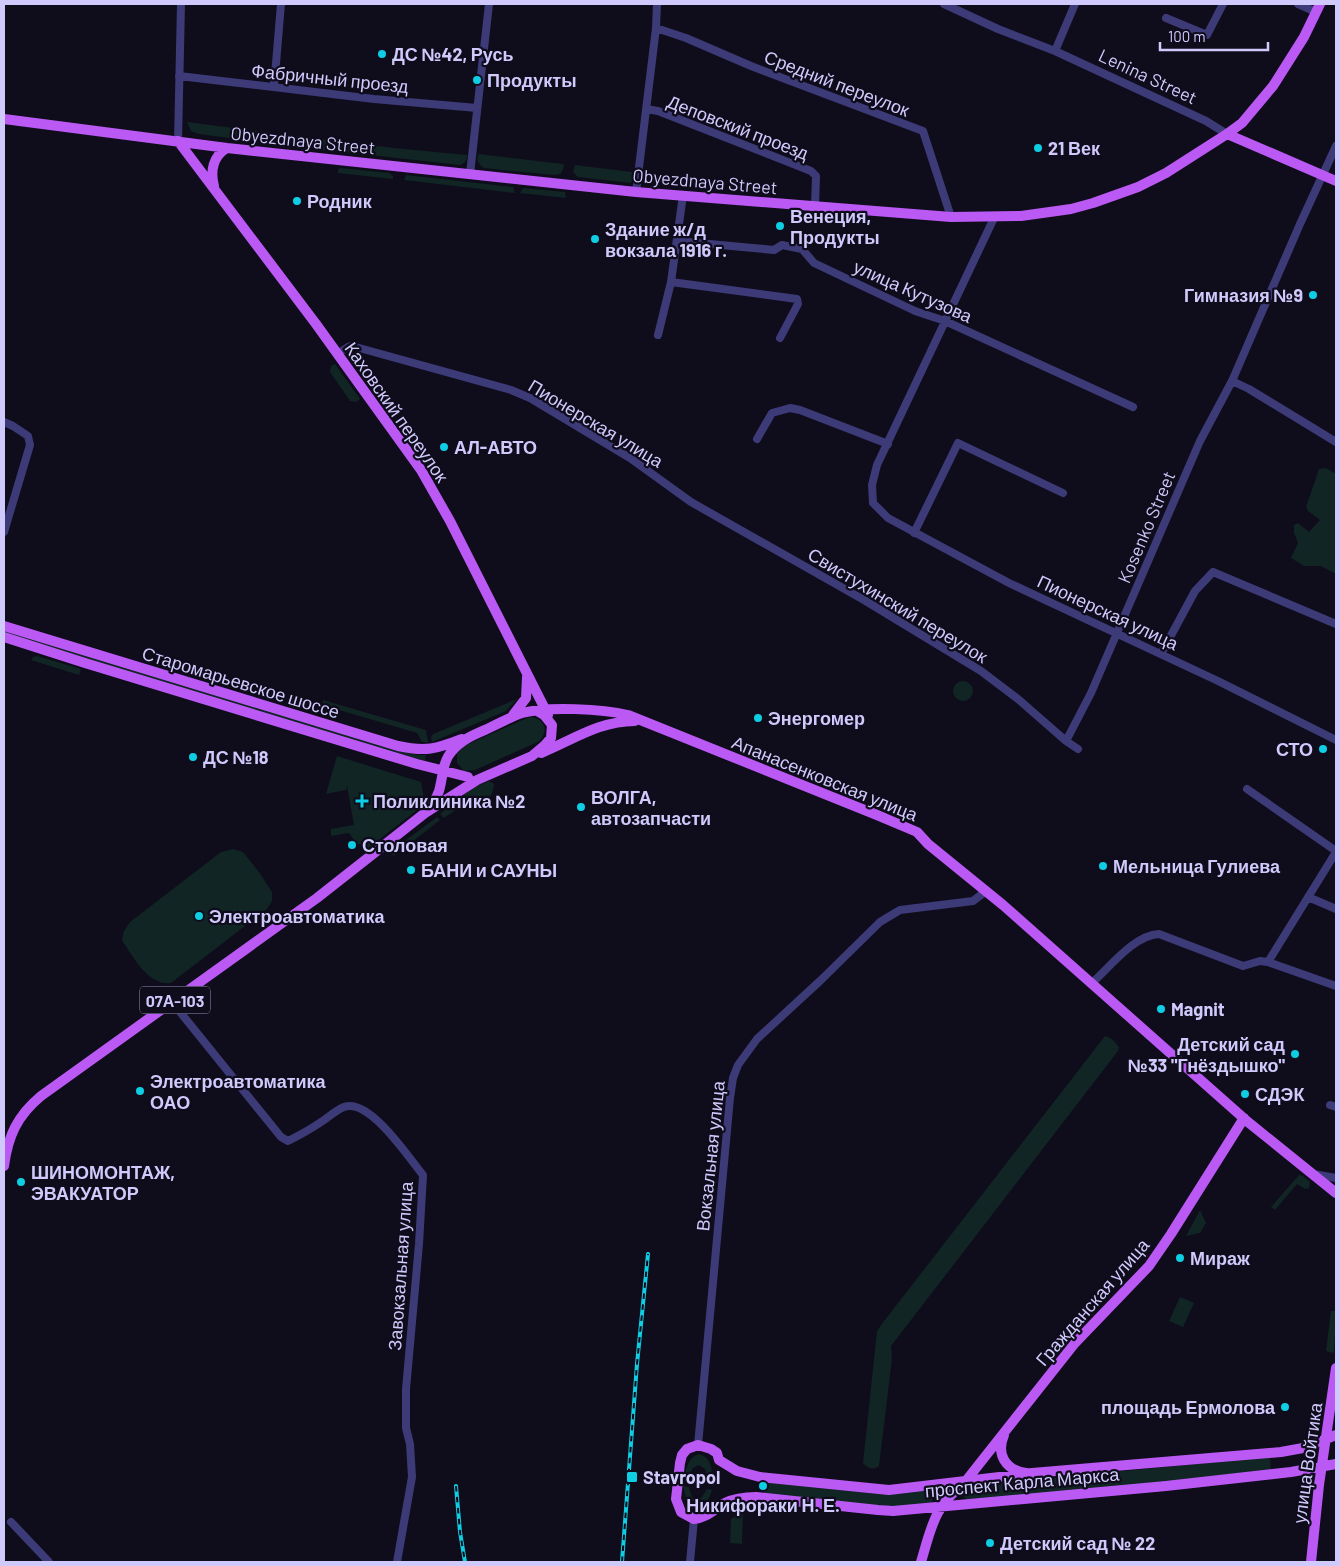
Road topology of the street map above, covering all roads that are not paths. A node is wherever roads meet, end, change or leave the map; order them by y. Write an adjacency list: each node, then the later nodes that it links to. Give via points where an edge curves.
1 (181, 4): 13 (street)
2 (281, 4): 14 (street)
3 (489, 4): 15 (street)
4 (656, 4): 11 (street)
5 (944, 4): 12 (street, Lenina Street)
6 (1075, 4): 12 (street)
7 (1223, 4): 10 (street, via 1207,35)
8 (1298, 4): 9 (street)
9 (1318, 8): 18 (main road, Obyezdnaya Street, via 1273,86 1242,123)
10 (1166, 18)
11 (656, 28): 16 (street); 29 (street, Средний переулок, via 923,131)
12 (1055, 51): 18 (street, Lenina Street, via 1206,121)
13 (179, 76): 14 (street, Фабричный проезд); 19 (street)
14 (274, 87): 15 (street, Фабричный проезд)
15 (477, 108): 22 (street)
16 (646, 109): 26 (street); 28 (street, Деповский проезд, via 811,171 816,176)
17 (4, 119): 19 (main road, Obyezdnaya Street)
18 (1227, 134): 23 (main road, Lenina Street); 30 (main road, Obyezdnaya Street, via 1166,173 1115,196 1071,209)
19 (178, 141): 21 (main road, Obyezdnaya Street); 25 (main road, Каховский переулок)
20 (1336, 146): 23 (street, Kosenko Street)
21 (227, 148): 22 (main road, Obyezdnaya Street); 25 (main road, via 214,162 211,175)
22 (470, 174): 26 (main road, Obyezdnaya Street)
23 (1322, 175): 24 (main road, Lenina Street); 37 (street, Kosenko Street)
24 (1336, 182)
25 (214, 187): 36 (main road, Каховский переулок)
26 (636, 192): 27 (main road, Obyezdnaya Street)
27 (683, 195): 28 (main road, Obyezdnaya Street); 31 (street)
28 (815, 207): 29 (main road, Obyezdnaya Street)
29 (951, 217): 30 (main road, Obyezdnaya Street)
30 (994, 218): 33 (street)
31 (677, 241): 32 (street); 33 (street, улица Кутузова, via 774,250 782,245 802,249 814,263 915,311)
32 (671, 282): 34 (street); 35 (street, via 797,299 798,304)
33 (946, 321): 38 (street, улица Кутузова); 42 (street)
34 (658, 335)
35 (780, 338)
36 (337, 354): 44 (street, Пионерская улица, via 352,346 511,390 630,458); 52 (main road, Каховский переулок, via 421,470)
37 (1232, 381): 41 (street); 49 (street, Kosenko Street, via 1200,441)
38 (1133, 407)
39 (4, 422): 45 (street, via 28,436 30,445)
40 (757, 438): 42 (street, via 772,413 790,408)
41 (1336, 442)
42 (888, 444): 46 (street, Пионерская улица, via 877,465 872,485 873,503 888,518)
43 (1063, 492): 46 (street, via 958,442)
44 (691, 502): 60 (street, Свистухинский переулок, via 864,600 980,671)
45 (4, 532)
46 (914, 533): 49 (street, Пионерская улица)
47 (1336, 624): 51 (street, via 1213,572 1195,591)
48 (4, 626): 58 (main road, Старомарьевское шоссе, via 398,746 429,750)
49 (1117, 633): 51 (street, Пионерская улица); 60 (street, Kosenko Street)
50 (4, 637): 64 (main road, Старомарьевское шоссе)
51 (1161, 654): 59 (street, Пионерская улица)
52 (527, 671): 53 (main road, Каховский переулок); 56 (main road, via 526,698)
53 (536, 689): 54 (main road, via 555,704); 55 (main road, Каховский переулок)
54 (571, 710): 55 (main road); 57 (main road, via 617,712)
55 (542, 711): 56 (main road); 63 (main road, Каховский переулок, via 552,725 551,738)
56 (510, 718): 58 (main road)
57 (646, 723): 63 (main road, via 622,721 603,725); 72 (main road, Апанасенковская улица, via 917,832)
58 (470, 736): 61 (main road)
59 (1336, 740)
60 (1066, 741): 62 (street, Свистухинский переулок)
61 (456, 747): 65 (main road, via 448,756); 67 (main road, via 452,760 460,774)
62 (1078, 749)
63 (532, 756): 66 (main road)
64 (426, 766): 65 (main road, Старомарьевское шоссе); 69 (main road, via 437,776)
65 (443, 771): 67 (main road, Старомарьевское шоссе); 69 (main road)
66 (495, 772): 67 (main road, Старомарьевское шоссе); 70 (main road)
67 (468, 776)
68 (1247, 789): 71 (street)
69 (439, 792): 70 (main road)
70 (425, 813): 78 (main road, 07А-103, via 317,898)
71 (1336, 851): 73 (street)
72 (986, 891): 76 (main road, Апанасенковская улица); 90 (street, Вокзальная улица, via 973,900 900,910 880,922 757,1039 738,1065 730,1098)
73 (1308, 897): 74 (street); 75 (street)
74 (1336, 909)
75 (1268, 962): 76 (street, via 1243,966 1152,934 1132,946); 77 (street)
76 (1092, 984): 79 (main road, Апанасенковская улица)
77 (1336, 986)
78 (172, 1002): 80 (main road, 07А-103, via 28,1106 10,1135); 99 (street, Завокзальная улица, via 281,1137 288,1141 346,1106 356,1107 366,1111 387,1131 423,1175 406,1389 406,1428 412,1476)
79 (1244, 1118): 81 (main road, Апанасенковская улица); 87 (main road, Гражданская улица, via 1149,1266 1075,1343)
80 (4, 1166)
81 (1313, 1174): 82 (street); 83 (main road)
82 (1336, 1178)
83 (1336, 1192)
84 (1336, 1368): 85 (main road, улица Войтика)
85 (1330, 1412): 86 (main road, улица Войтика); 89 (main road, улица Войтика)
86 (1336, 1424)
87 (1008, 1427): 93 (main road, Гражданская улица, via 1001,1442 1003,1460 1014,1470); 94 (main road, Гражданская улица)
88 (1336, 1435): 89 (main road, проспект Карла Маркса)
89 (1326, 1440): 92 (main road, улица Войтика); 93 (main road, проспект Карла Маркса, via 1281,1452)
90 (698, 1445): 94 (main road, проспект Карла Маркса, via 711,1449 719,1460 736,1471 760,1477 889,1490); 96 (main road, via 682,1455 676,1499 681,1512)
91 (1336, 1464): 92 (main road, проспект Карла Маркса)
92 (1322, 1466): 95 (main road, проспект Карла Маркса, via 1166,1486); 102 (main road, улица Войтика)
93 (1032, 1473): 94 (main road, проспект Карла Маркса)
94 (965, 1482): 95 (main road, Гражданская улица)
95 (941, 1506): 96 (main road, проспект Карла Маркса, via 878,1510 756,1496 727,1502 708,1516); 101 (main road, Гражданская улица)
96 (694, 1519): 100 (street)
97 (11, 1522): 98 (street)
98 (49, 1562)
99 (397, 1562)
100 (690, 1562)
101 (921, 1562)
102 (1310, 1562)

